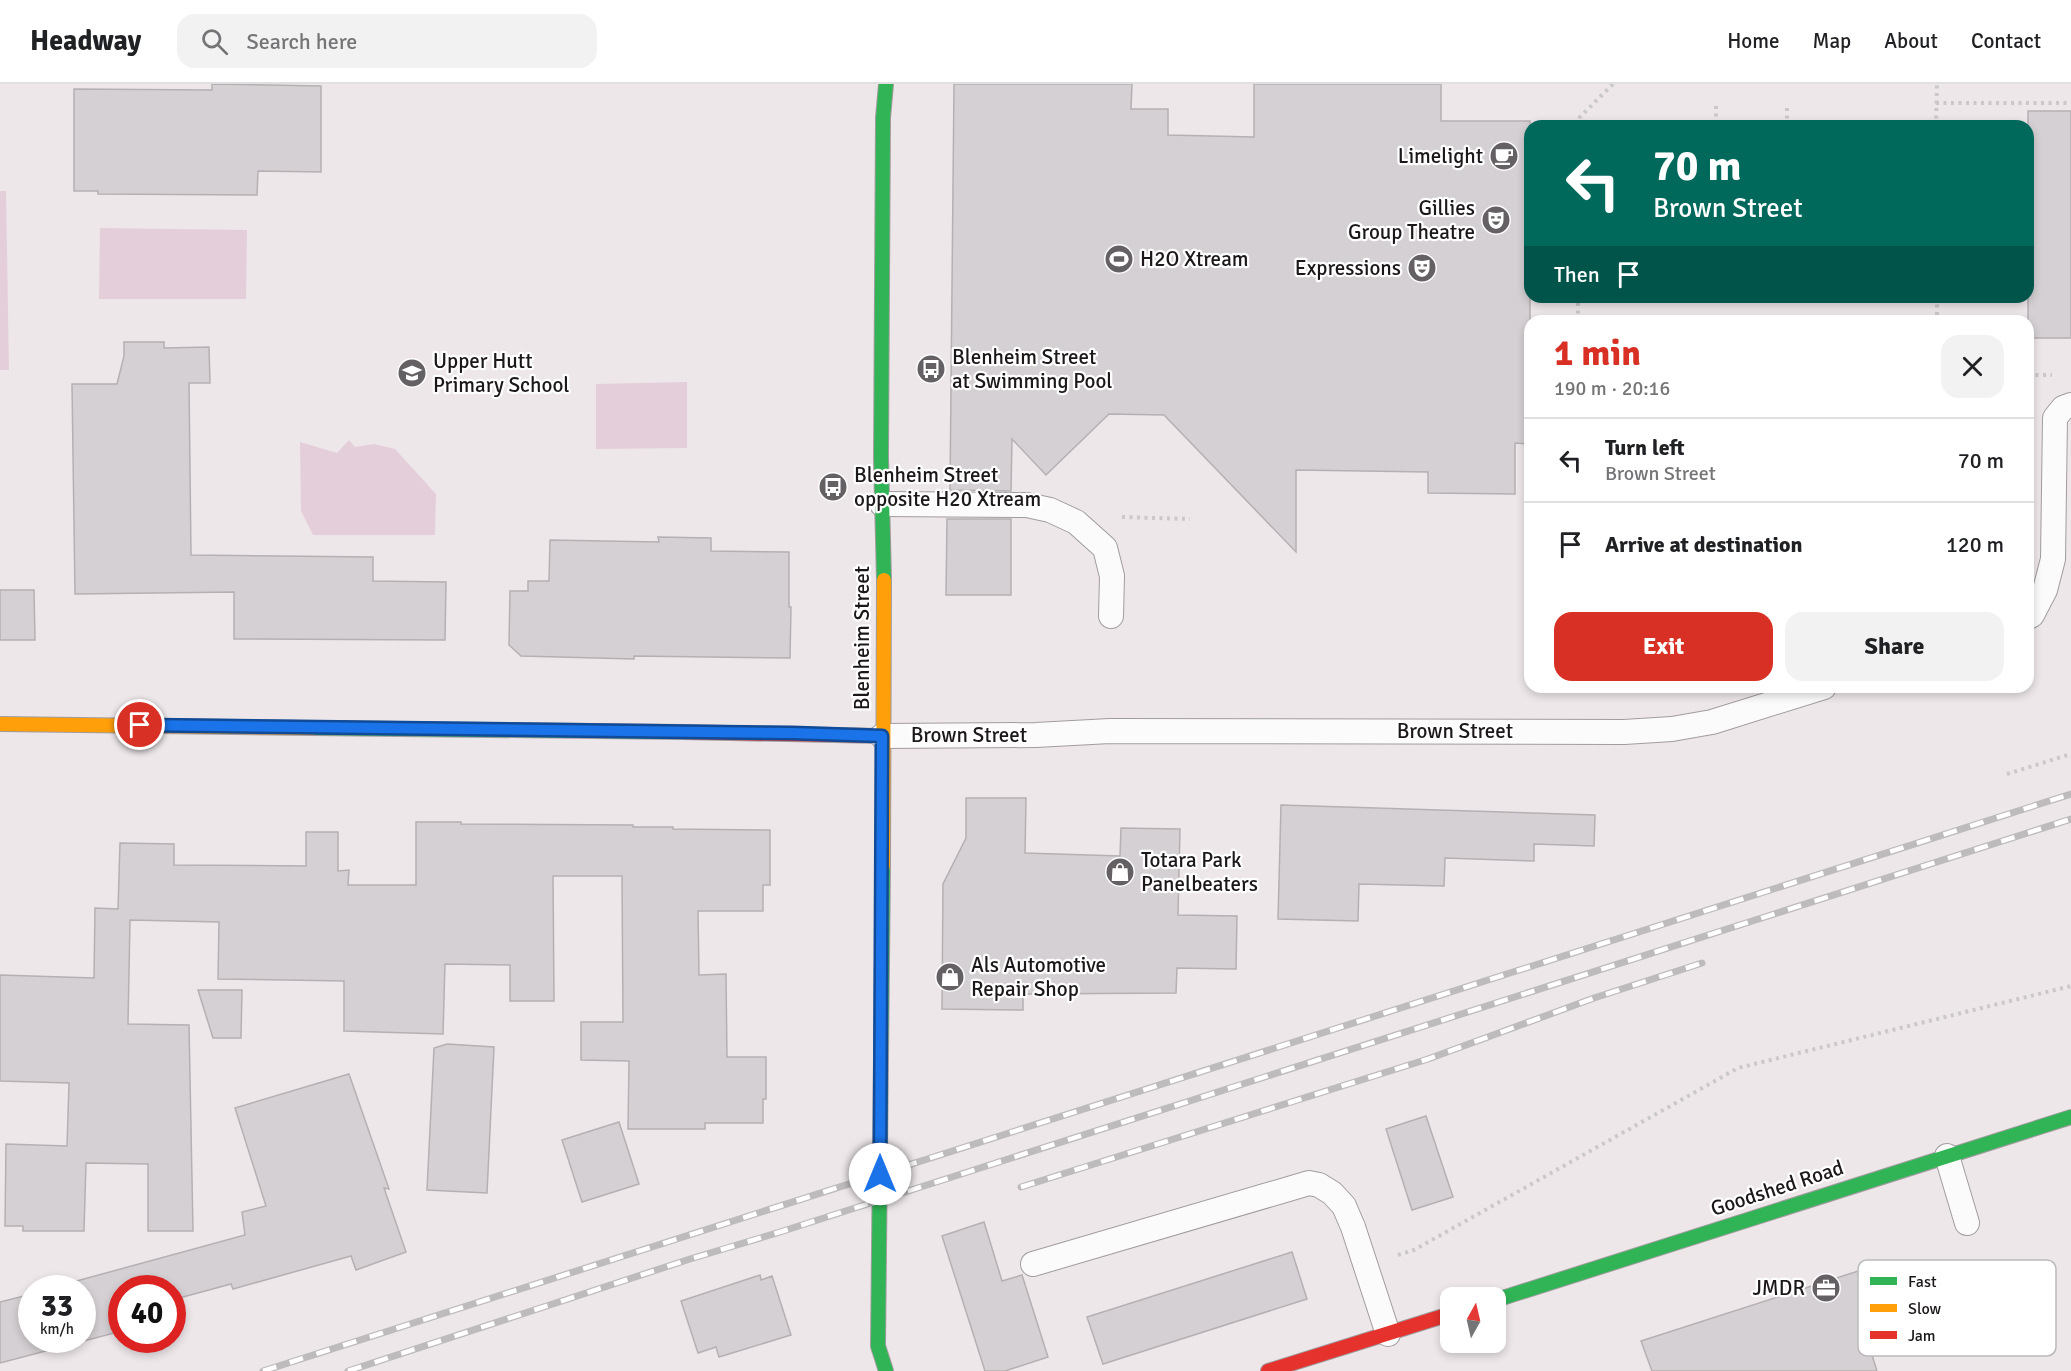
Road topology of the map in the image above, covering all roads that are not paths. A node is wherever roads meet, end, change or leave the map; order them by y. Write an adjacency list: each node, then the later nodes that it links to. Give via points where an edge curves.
1 (886, 84): 3 (street, Blenheim Street)
2 (2071, 405): 4 (lane, via 2055,418 2053,559 2045,590)
3 (882, 504): 5 (lane, via 1027,505 1076,522 1105,548 1112,576); 8 (street, Blenheim Street)
4 (2034, 611)
5 (1111, 616)
6 (1805, 693): 8 (lane, Brown Street, via 1712,722 1624,732 1110,731)
7 (0, 724): 8 (street, Brown Street)
8 (882, 736): 16 (street, Blenheim Street, via 878,1346)
9 (2071, 1117): 10 (street, Goodshed Road)
10 (1947, 1156): 11 (lane); 13 (street, Goodshed Road)
11 (1967, 1223)
12 (1033, 1264): 15 (lane, via 1309,1183 1332,1193 1344,1206)
13 (1506, 1297)
14 (1440, 1317): 15 (street)
15 (1388, 1334): 17 (street)
16 (886, 1371)
17 (1268, 1371)

